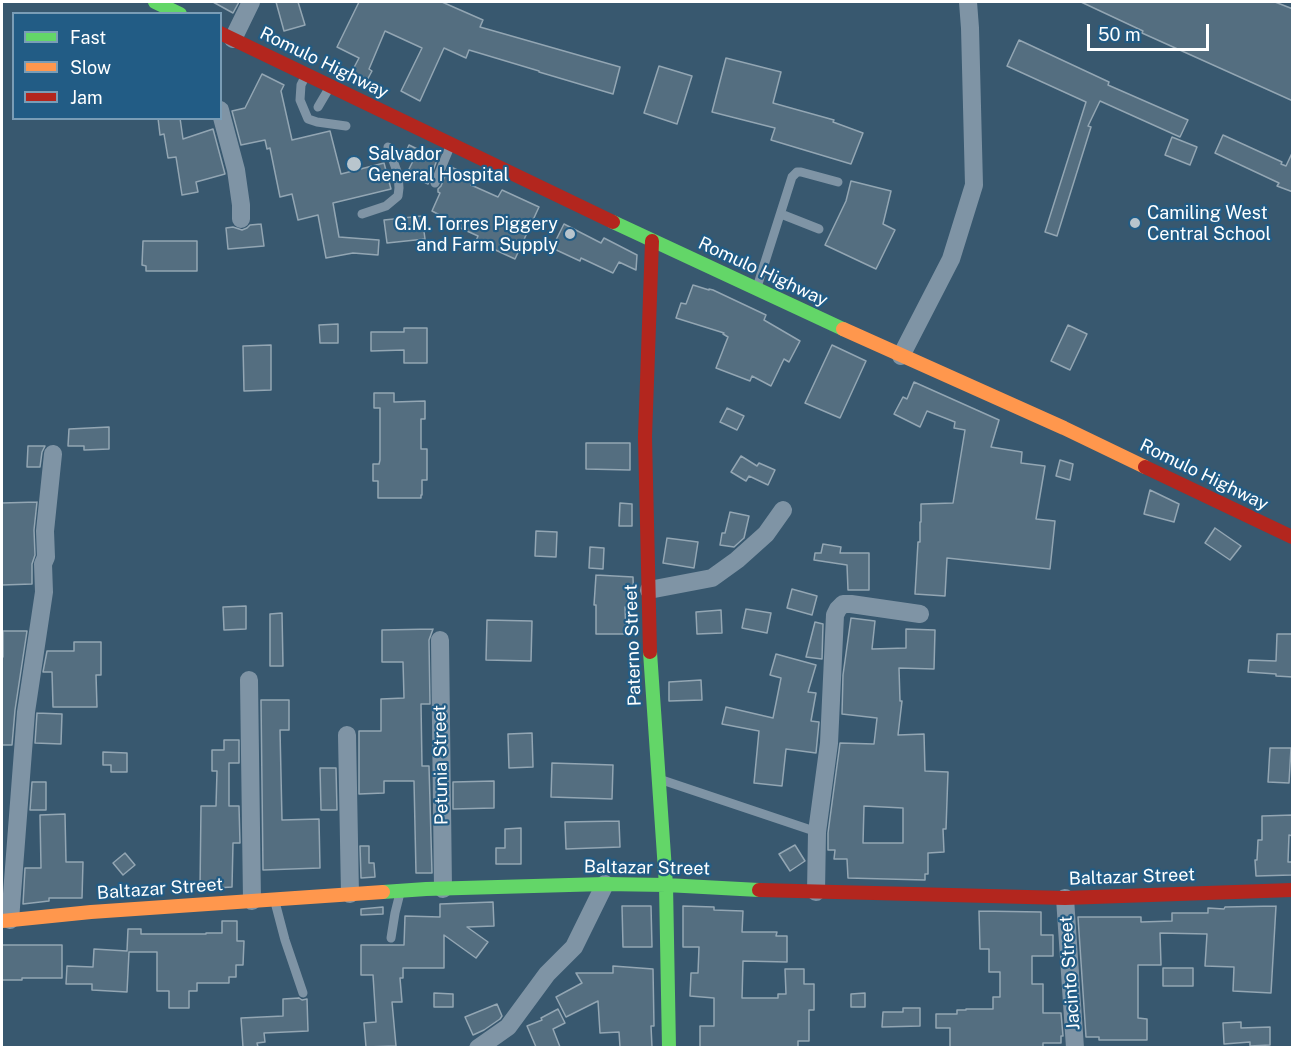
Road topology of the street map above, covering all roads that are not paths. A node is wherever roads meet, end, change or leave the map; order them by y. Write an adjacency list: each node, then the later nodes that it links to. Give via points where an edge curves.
1 (155, 2): 4 (main road)
2 (251, 2): 5 (street)
3 (968, 2): 21 (street, via 974,185 951,259)
4 (176, 12)
5 (227, 36): 6 (main road, Romulo Highway)
6 (307, 74): 7 (main road, Romulo Highway); 10 (lane, via 300,100 308,119)
7 (330, 86): 8 (lane); 11 (main road, Romulo Highway)
8 (318, 107)
9 (222, 118): 17 (street, via 236,170)
10 (346, 126)
11 (451, 144): 14 (lane); 19 (main road, Romulo Highway)
12 (388, 147): 15 (lane, via 398,174 398,196 386,206)
13 (838, 182): 16 (lane, via 797,172)
14 (435, 183)
15 (362, 214)
16 (781, 214): 18 (lane); 20 (lane)
17 (241, 219)
18 (819, 229)
19 (652, 241): 20 (main road, Romulo Highway); 25 (main road, Paterno Street, via 645,437)
20 (757, 289): 21 (main road, Romulo Highway)
21 (901, 356): 24 (main road, Romulo Highway)
22 (53, 454): 42 (street, via 44,592 26,712)
23 (783, 510): 25 (street, via 766,534 712,578)
24 (1293, 537)
25 (649, 590): 30 (main road, Paterno Street)
26 (920, 614): 31 (street, via 843,604 835,615 829,743)
27 (440, 640): 34 (street, Petunia Street)
28 (249, 680): 41 (street)
29 (347, 735): 38 (street)
30 (658, 779): 31 (lane); 33 (main road, Paterno Street)
31 (817, 832): 37 (street)
32 (605, 884): 33 (main road, Baltazar Street); 34 (main road, Baltazar Street); 45 (street, via 574,946 508,1027)
33 (666, 885): 37 (main road, Baltazar Street); 46 (main road, Paterno Street)
34 (443, 889): 36 (main road, Baltazar Street)
35 (1293, 890): 39 (main road, Baltazar Street)
36 (401, 891): 38 (main road, Baltazar Street); 43 (lane)
37 (816, 892): 39 (main road, Baltazar Street)
38 (350, 894): 40 (main road, Baltazar Street)
39 (1065, 898): 47 (street, Jacinto Street)
40 (274, 899): 41 (main road, Baltazar Street); 44 (lane)
41 (252, 901): 42 (main road, Baltazar Street)
42 (6, 920)
43 (391, 938)
44 (303, 993)
45 (478, 1047)
46 (669, 1047)
47 (1076, 1047)

